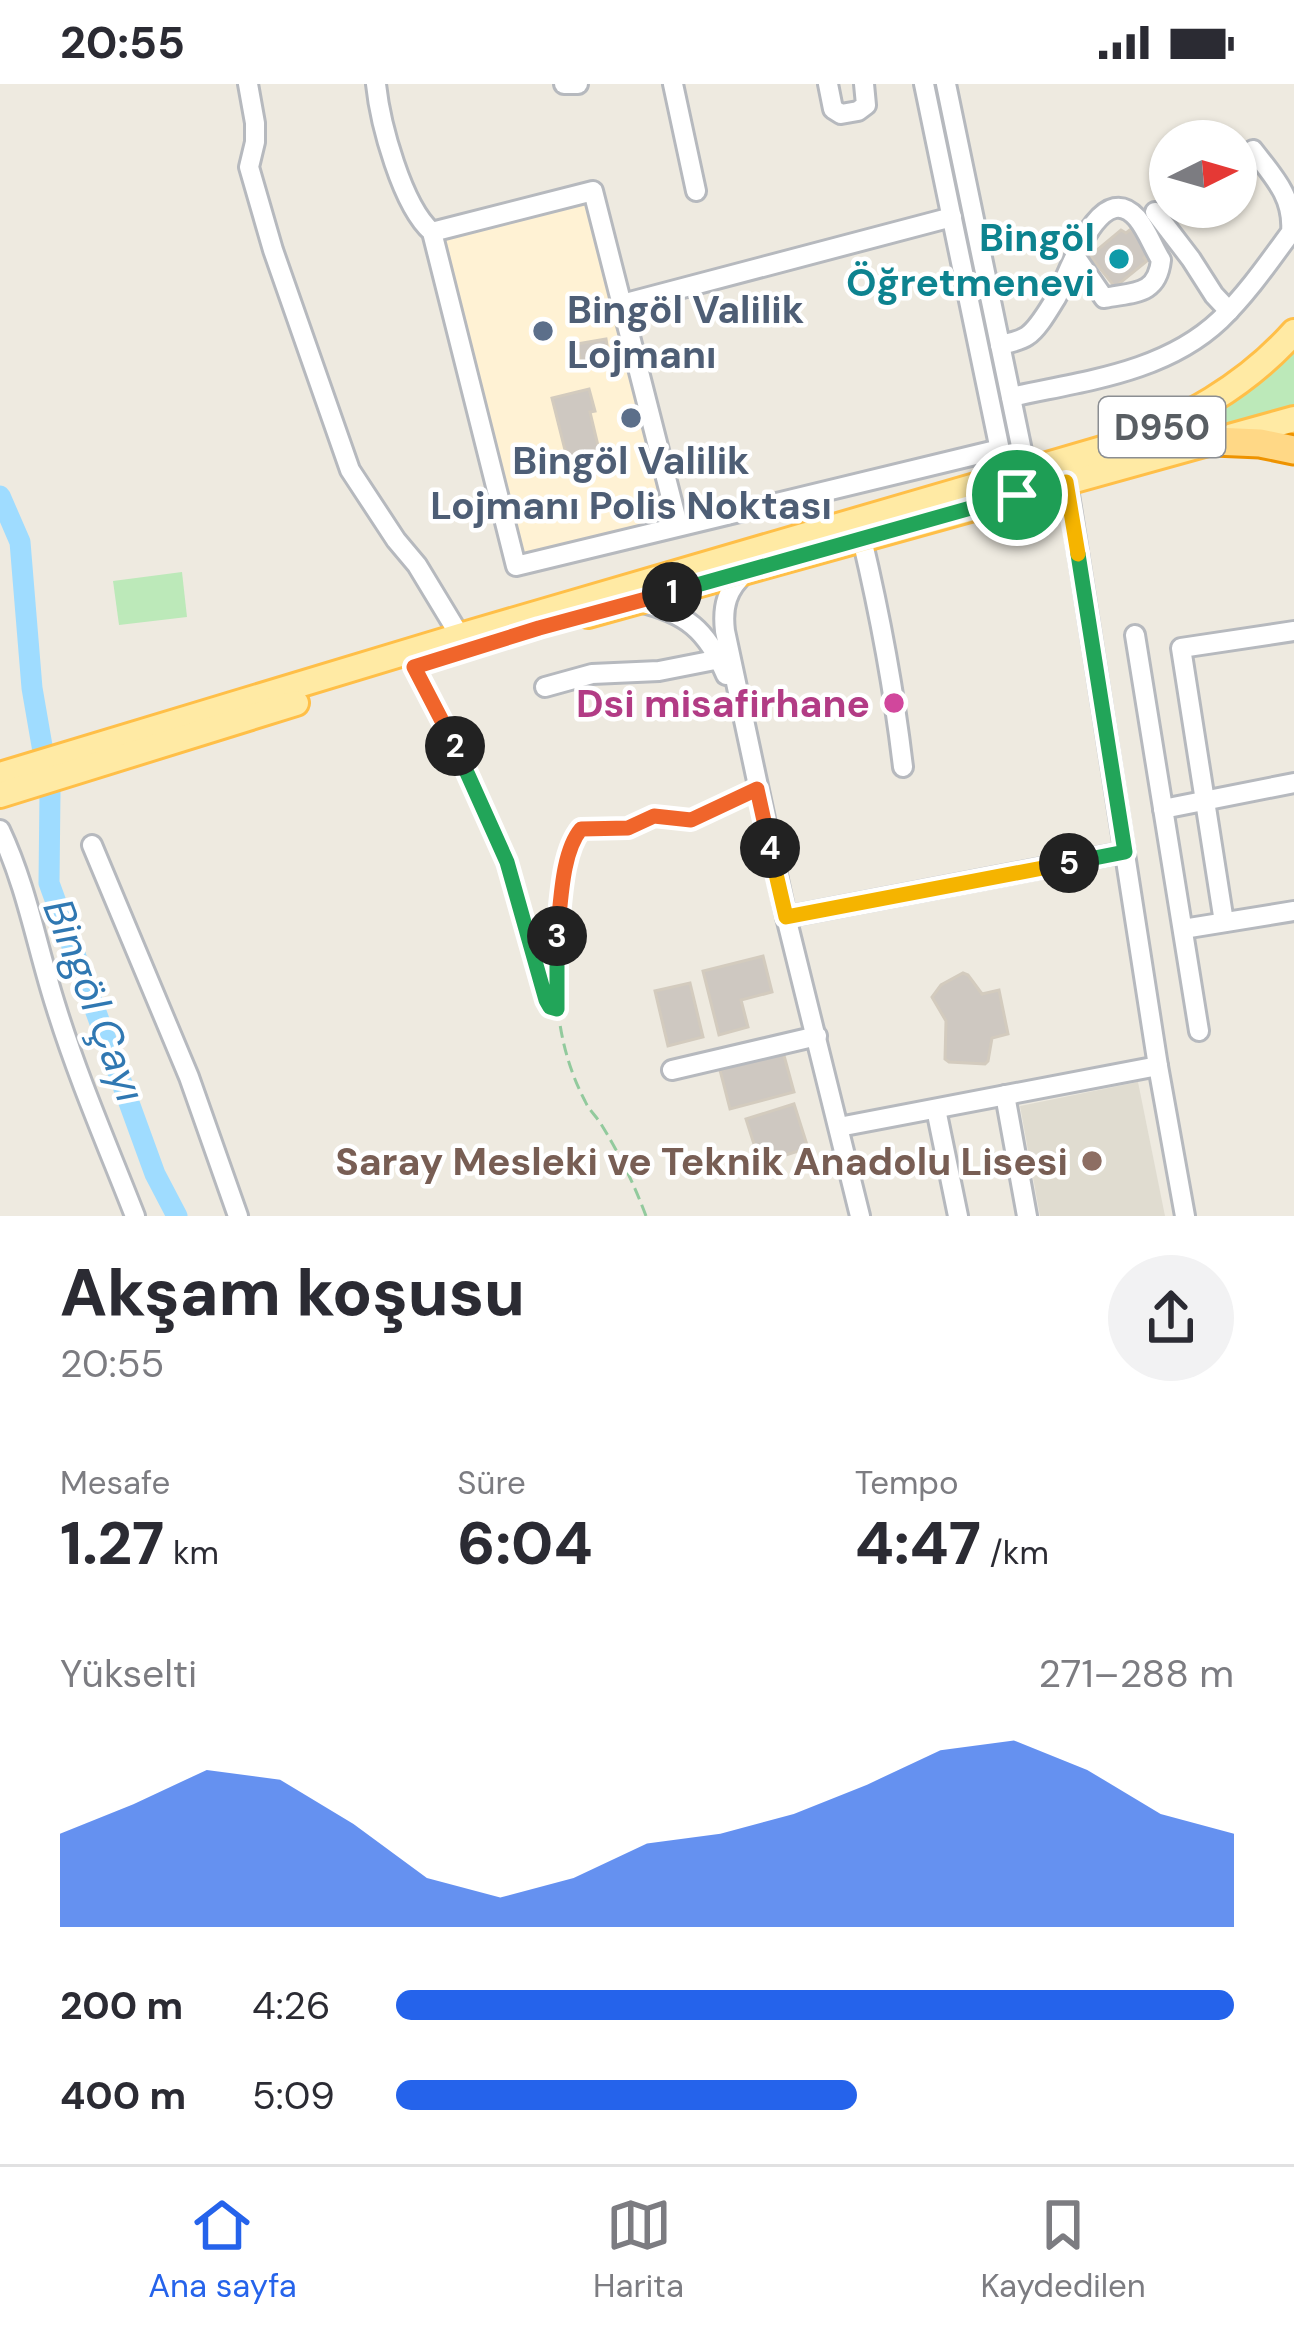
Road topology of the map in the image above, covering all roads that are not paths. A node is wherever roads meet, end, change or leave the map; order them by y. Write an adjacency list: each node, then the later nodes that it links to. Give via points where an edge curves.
1 (248, 84): 33 (street, via 255,142 249,167 350,470)
2 (376, 84): 14 (street, via 407,193)
3 (564, 84): 4 (street)
4 (578, 84)
5 (673, 84): 11 (street)
6 (828, 84): 7 (street, via 841,114 866,105)
7 (864, 84)
8 (924, 84): 12 (street)
9 (946, 84): 18 (street)
10 (1257, 155): 17 (street, via 1288,195 1293,224)
11 (696, 191)
12 (952, 217): 16 (street); 23 (street)
13 (1167, 228): 17 (street)
14 (432, 232): 16 (street, via 593,191); 27 (street, via 516,566)
15 (1075, 256): 15 (street, via 1085,232 1119,209 1139,221 1161,266 1146,290 1104,298); 18 (street, via 1029,335)
16 (622, 304): 27 (street)
17 (1229, 311): 20 (street, via 1193,341 1130,370)
18 (1000, 345): 20 (street)
19 (1289, 345): 25 (main road, D950, via 1167,425)
20 (1010, 397): 25 (street)
21 (1294, 419): 22 (main road)
22 (1214, 441): 24 (highway, D950); 26 (main road, D950)
23 (1000, 448): 25 (street); 27 (street)
24 (1294, 450)
25 (1016, 472): 33 (main road, D950)
26 (1066, 482): 28 (main road, D950); 46 (street)
27 (678, 525)
28 (862, 539): 29 (main road, D950); 38 (street)
29 (747, 572): 30 (main road, D950); 36 (street, via 730,589 723,616)
30 (639, 602): 34 (street, via 697,627); 37 (main road, D950)
31 (1294, 631): 42 (street, via 1181,648)
32 (1135, 635): 43 (street)
33 (460, 637): 37 (main road, D950)
34 (719, 659): 35 (street, via 592,674); 36 (street)
35 (545, 688)
36 (745, 735): 48 (street)
37 (86, 758): 39 (main road, D950); 41 (main road, D950)
38 (903, 767)
39 (0, 775)
40 (1294, 783): 42 (street)
41 (0, 795)
42 (1205, 800): 43 (street); 49 (street)
43 (1163, 808): 50 (street)
44 (0, 830): 58 (street, via 70,1050)
45 (92, 845): 59 (street)
46 (1125, 852): 48 (street); 53 (street)
47 (1294, 911): 49 (street)
48 (786, 917): 52 (street)
49 (1224, 922): 50 (street)
50 (1183, 929): 51 (street)
51 (1199, 1031)
52 (817, 1036): 54 (street); 57 (street)
53 (1158, 1066): 55 (street); 63 (street)
54 (672, 1070)
55 (1004, 1095): 56 (street); 62 (street)
56 (936, 1108): 57 (street); 61 (street)
57 (839, 1127): 60 (street)
58 (135, 1216)
59 (238, 1216)
60 (860, 1216)
61 (958, 1216)
62 (1027, 1216)
63 (1185, 1216)

